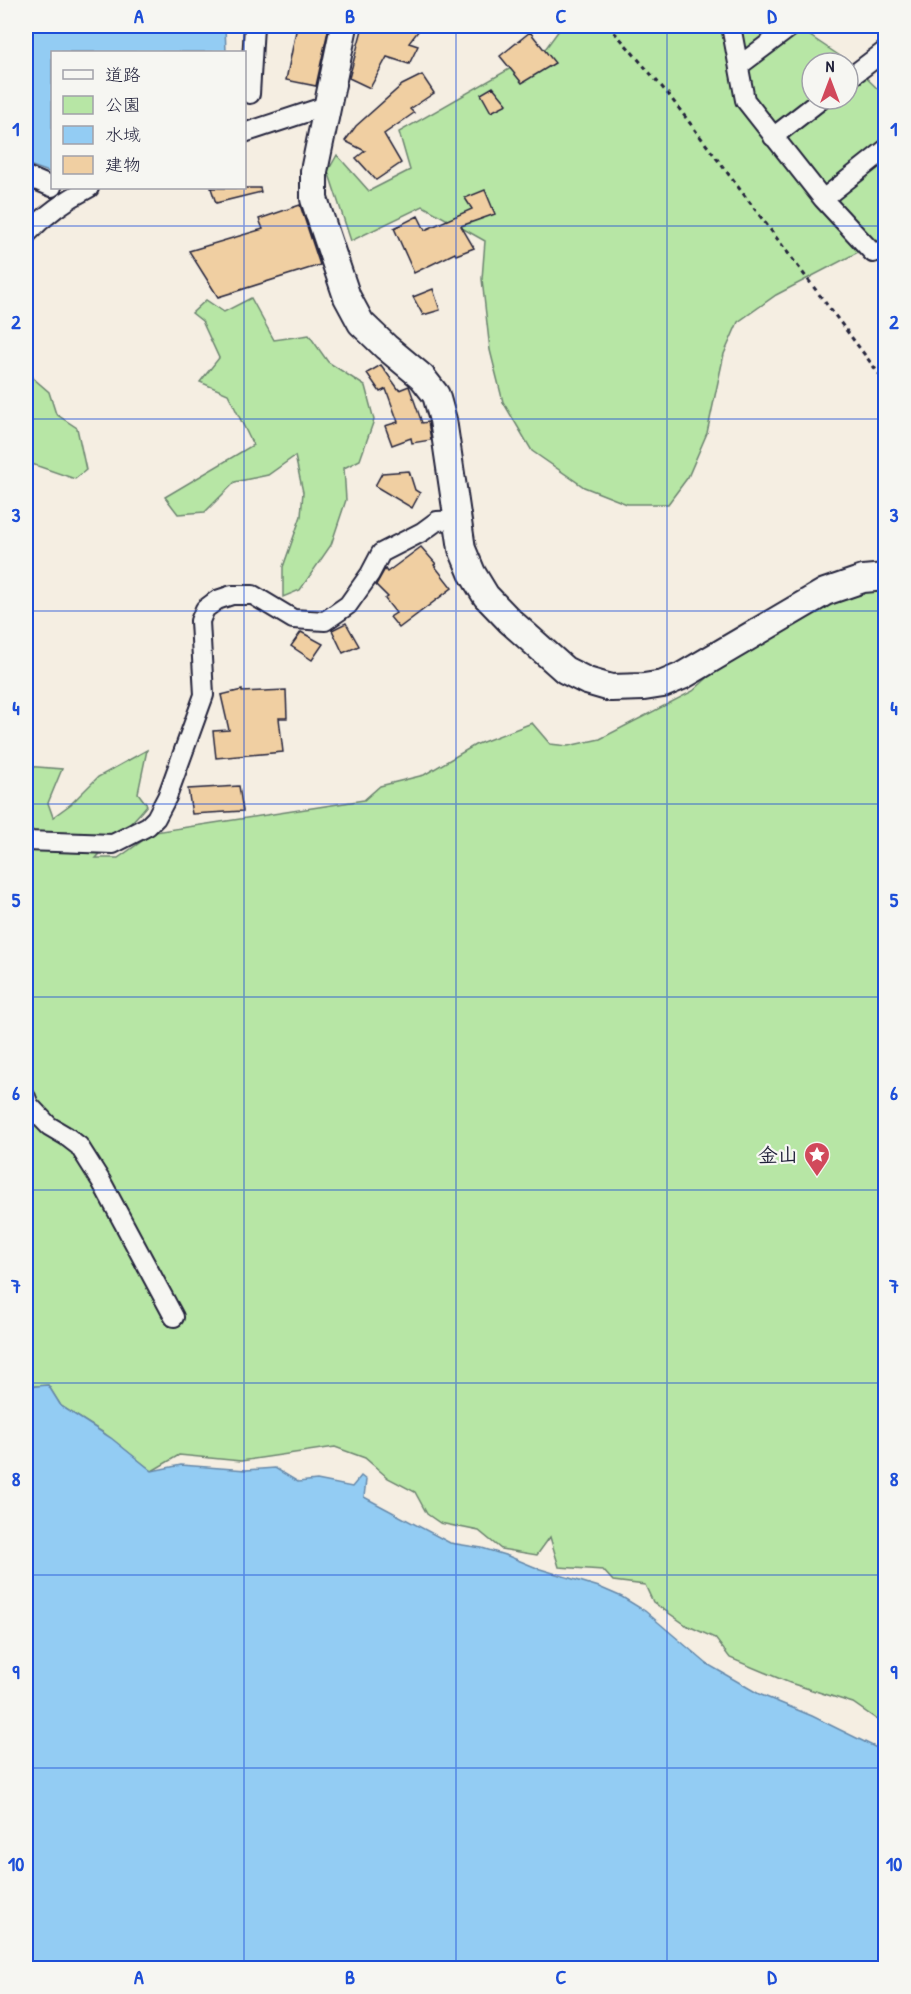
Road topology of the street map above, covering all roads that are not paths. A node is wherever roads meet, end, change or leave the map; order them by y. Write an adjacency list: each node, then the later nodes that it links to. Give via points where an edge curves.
1 (254, 26): 8 (street)
2 (344, 26): 9 (street)
3 (731, 26): 6 (street)
4 (792, 26): 6 (street)
5 (885, 50): 7 (street)
6 (740, 65): 12 (street, via 745,100)
7 (860, 70)
8 (250, 94)
9 (326, 106): 11 (street); 22 (street, via 314,171 314,199 347,297 361,323 422,377 436,395)
10 (807, 111): 12 (street)
11 (246, 132)
12 (773, 137): 19 (street)
13 (885, 149): 19 (street)
14 (26, 176): 15 (street)
15 (51, 186)
16 (57, 189): 18 (street)
17 (87, 189): 18 (street)
18 (73, 196): 20 (street)
19 (823, 199): 21 (street, via 873,253)
20 (26, 235)
21 (885, 249)
22 (457, 520): 23 (street, via 462,549 486,596 565,670 611,687 644,687 672,680 825,592 863,579); 24 (street, via 437,521 381,553 348,605 325,621 293,619 253,595 217,600 205,609 200,621 204,695 156,818 113,844)
23 (885, 577)
24 (26, 841)
25 (26, 1097): 26 (street, via 29,1106 49,1126 79,1146)
26 (174, 1317)

